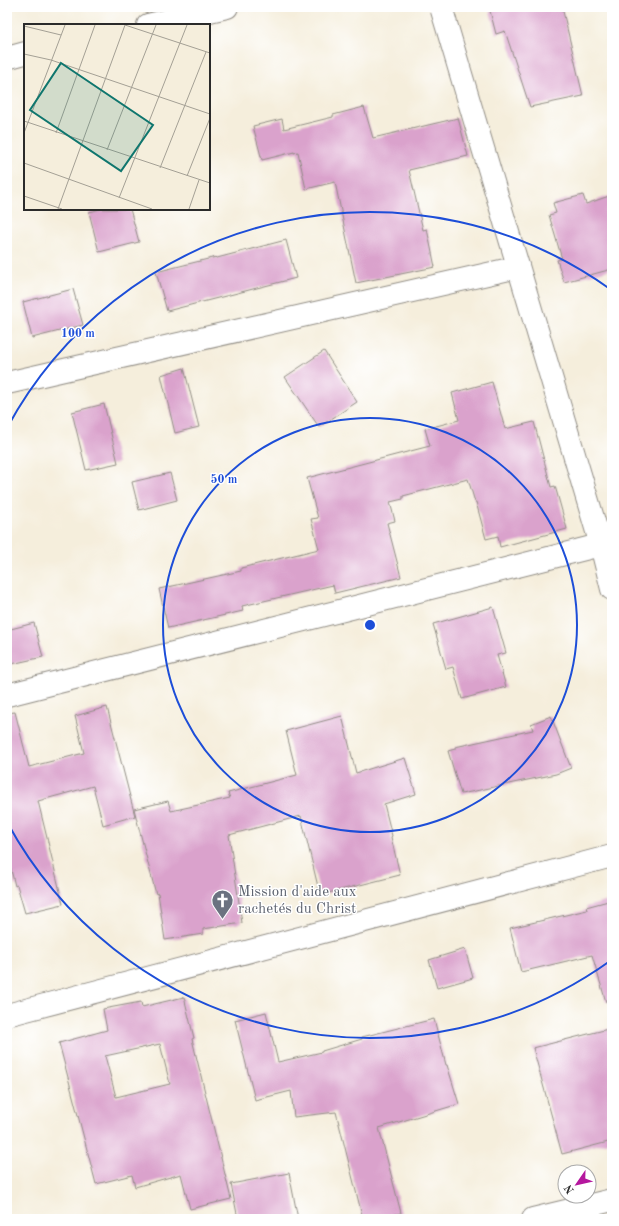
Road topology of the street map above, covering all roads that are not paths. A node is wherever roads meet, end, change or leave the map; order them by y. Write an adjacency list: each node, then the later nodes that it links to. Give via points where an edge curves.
1 (226, 7): 3 (street)
2 (441, 7): 6 (street)
3 (152, 24)
4 (24, 53): 5 (street)
5 (7, 58)
6 (518, 267): 7 (street); 8 (street)
7 (7, 383)
8 (606, 543): 9 (street); 10 (street)
9 (612, 589)
10 (7, 695)
11 (612, 856): 12 (street)
12 (7, 1015)
13 (612, 1200): 14 (street)
14 (533, 1219)

